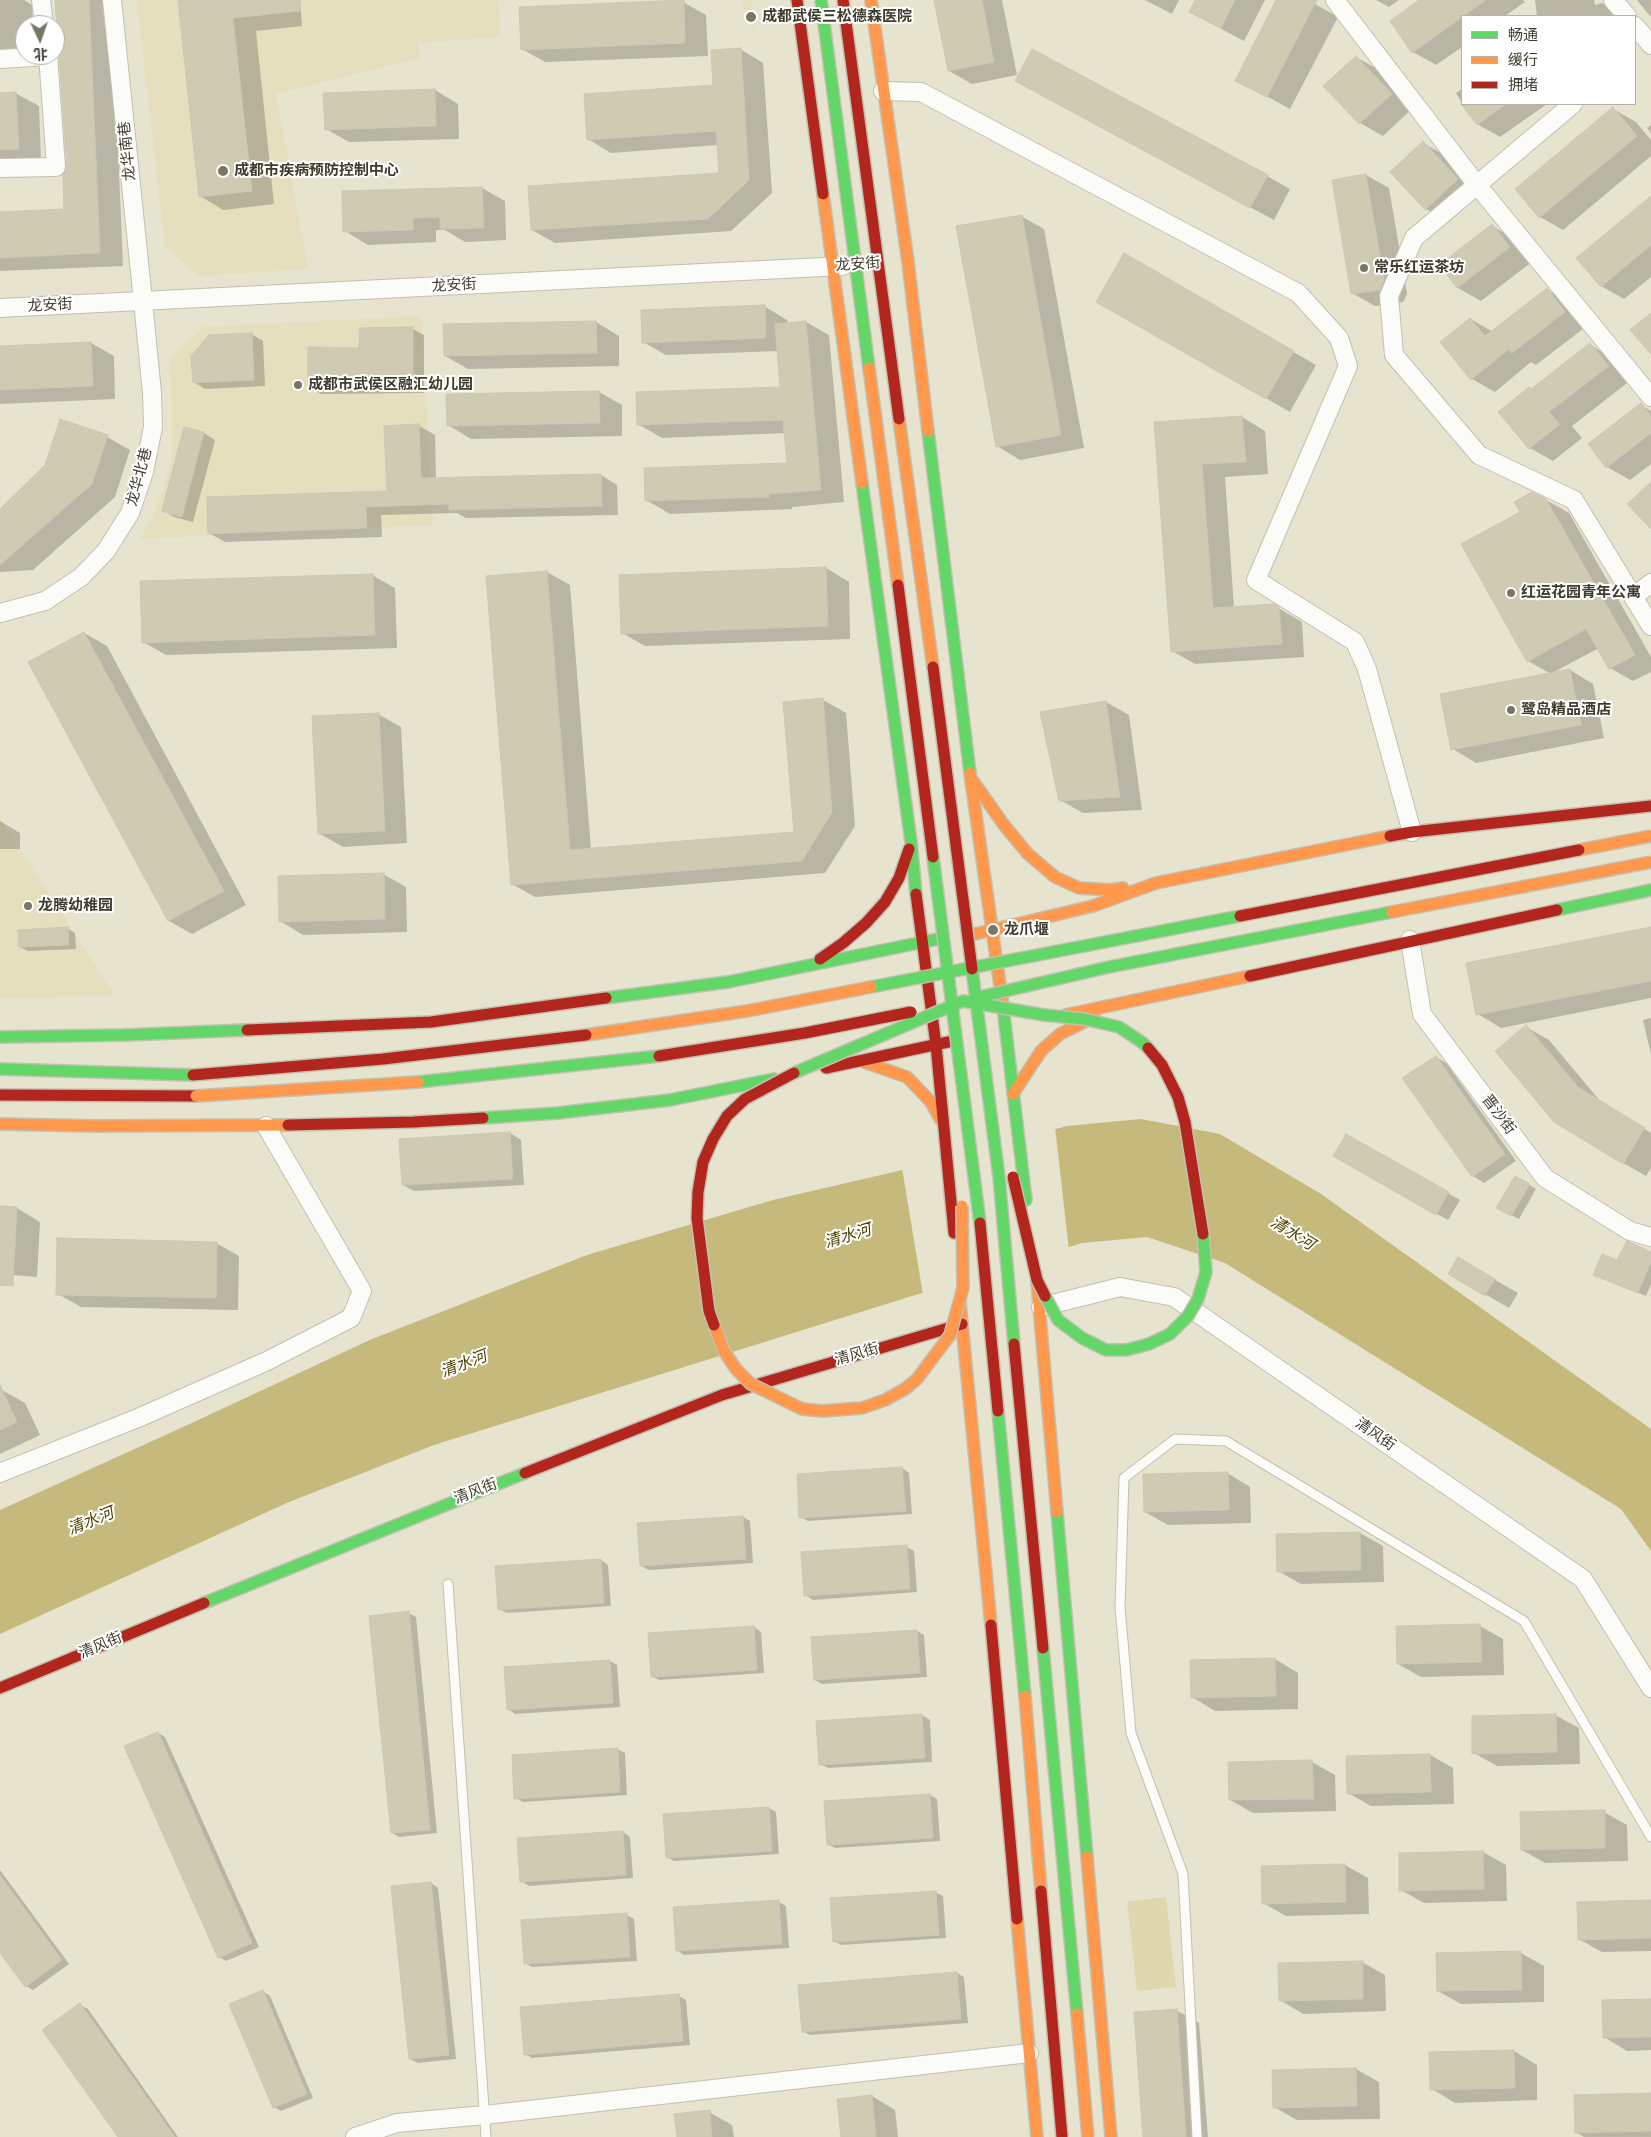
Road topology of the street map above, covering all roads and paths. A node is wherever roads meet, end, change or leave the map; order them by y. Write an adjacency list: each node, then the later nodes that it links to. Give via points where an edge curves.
1 (41, 0): 9 (street)
2 (112, 0): 22 (street, 龙华南巷)
3 (797, 0): 21 (main road)
4 (821, 0): 48 (main road, bridge)
5 (843, 0): 47 (main road, bridge)
6 (871, 0): 16 (main road)
7 (1335, 0): 19 (street)
8 (1613, 0): 10 (street)
9 (43, 15)
10 (1626, 15)
11 (1636, 28): 12 (street)
12 (1646, 44)
13 (15, 58): 14 (street)
14 (0, 59)
15 (49, 65): 18 (street, via 56,167)
16 (883, 91): 20 (main road); 31 (street, via 921,92 1298,293 1339,338 1348,366 1256,580 1355,642 1367,669)
17 (1572, 105): 19 (street)
18 (0, 168)
19 (1477, 185): 24 (street); 26 (street, via 1414,238 1389,296 1394,355 1479,455 1574,500)
20 (908, 262): 21 (street, 龙安街); 29 (main road)
21 (834, 267): 22 (street, 龙安街); 33 (main road)
22 (143, 301): 23 (street, 龙安街); 27 (street, 龙华北巷, via 153,428 144,472 130,513 106,551 81,577 45,601)
23 (0, 308)
24 (1651, 397)
25 (1651, 583): 26 (street)
26 (1633, 597): 28 (street)
27 (0, 613)
28 (1651, 626)
29 (970, 777): 35 (main road, via 1028,854 1055,877 1079,888 1111,890); 37 (main road)
30 (1651, 806): 31 (main road)
31 (1412, 832): 35 (main road)
32 (1651, 836): 49 (main road, bridge, via 747,1011 567,1038 193,1076)
33 (911, 842): 39 (main road); 40 (main road, via 899,878 885,902 843,943)
34 (1651, 862): 42 (main road, bridge, via 1110,967)
35 (1156, 883): 37 (main road, via 1092,906)
36 (1651, 890): 38 (main road)
37 (991, 931): 39 (main road); 43 (main road)
38 (1410, 940): 41 (main road); 57 (street, 晋沙街, via 1422,1014 1545,1178 1630,1231)
39 (921, 942): 40 (main road); 45 (main road)
40 (810, 965): 44 (main road, via 728,982 431,1022)
41 (1148, 997): 43 (main road); 50 (main road, via 1089,1019 1060,1034 1041,1051)
42 (963, 1001): 47 (main road, bridge, via 1119,1027 1143,1043 1162,1065 1178,1097 1185,1122 1206,1272 1198,1299 1188,1316 1170,1334 1126,1350 1106,1350 1082,1338 1058,1320 1037,1280); 51 (main road, bridge, via 805,1033 649,1058 441,1081 196,1096); 56 (main road, bridge, via 786,1076 745,1099 727,1116 703,1162 697,1218 709,1311 724,1351 736,1369 751,1384 802,1409 862,1408 905,1389 917,1379 950,1335 963,1288)
43 (1007, 1027): 45 (main road); 50 (main road)
44 (0, 1037)
45 (936, 1046): 46 (main road); 54 (main road)
46 (860, 1061): 53 (main road, via 670,1100 577,1111 414,1122); 54 (main road, via 907,1077 930,1101)
47 (984, 1061): 71 (main road, bridge, via 999,1177)
48 (961, 1066): 55 (main road, bridge); 70 (main road, bridge, via 976,1184 1024,1688)
49 (0, 1069)
50 (1013, 1094): 58 (main road, bridge)
51 (0, 1095)
52 (0, 1124): 53 (main road)
53 (266, 1126): 60 (street, via 362,1291 351,1318 267,1361)
54 (944, 1129): 59 (main road)
55 (962, 1172)
56 (962, 1192)
57 (1651, 1237)
58 (1039, 1307): 63 (street, 清风街, via 1120,1287 1174,1297 1583,1579); 72 (main road)
59 (962, 1324): 62 (main road, 清风街, via 722,1395 407,1519); 65 (main road)
60 (0, 1473)
61 (448, 1584): 66 (lane)
62 (0, 1688)
63 (1651, 1688)
64 (1651, 1837): 73 (lane, via 1524,1621 1226,1441 1175,1439 1124,1478 1120,1607 1131,1733 1183,1874)
65 (1030, 2053): 66 (street); 69 (main road)
66 (485, 2115): 67 (street, via 397,2123); 68 (lane)
67 (355, 2137)
68 (486, 2137)
69 (1037, 2137)
70 (1062, 2137)
71 (1088, 2137)
72 (1111, 2137)
73 (1197, 2137)

